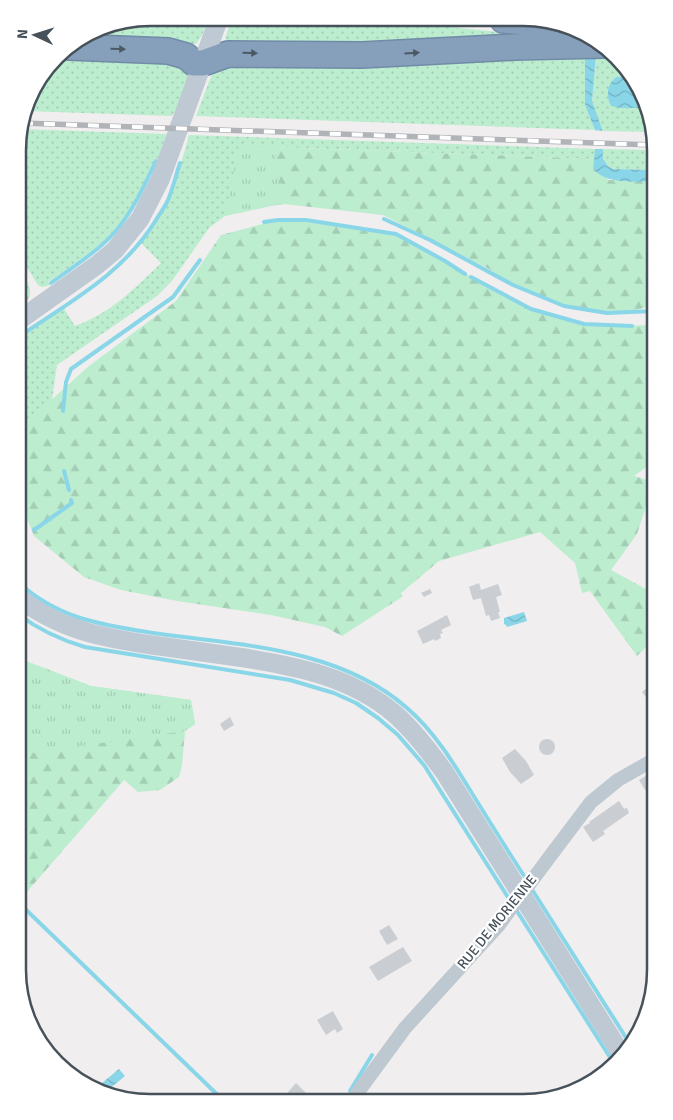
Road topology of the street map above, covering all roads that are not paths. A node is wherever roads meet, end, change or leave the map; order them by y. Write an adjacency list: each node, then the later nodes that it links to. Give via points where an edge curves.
1 (217, 27): 4 (main road)
2 (588, 45): 4 (highway, one-way to 2, via 228,54 362,55)
3 (80, 47): 4 (highway, one-way to 4, via 168,51 186,56 194,63)
4 (203, 63): 5 (main road, via 160,180 140,219 120,245 97,265)
5 (26, 315)
6 (26, 603): 8 (main road, via 40,614 79,631 301,668 350,685 382,705 409,728 432,755)
7 (646, 763): 9 (street, RUE DE MORIENNE, bridge, via 591,802 498,926 405,1028)
8 (618, 1048)
9 (357, 1094)

